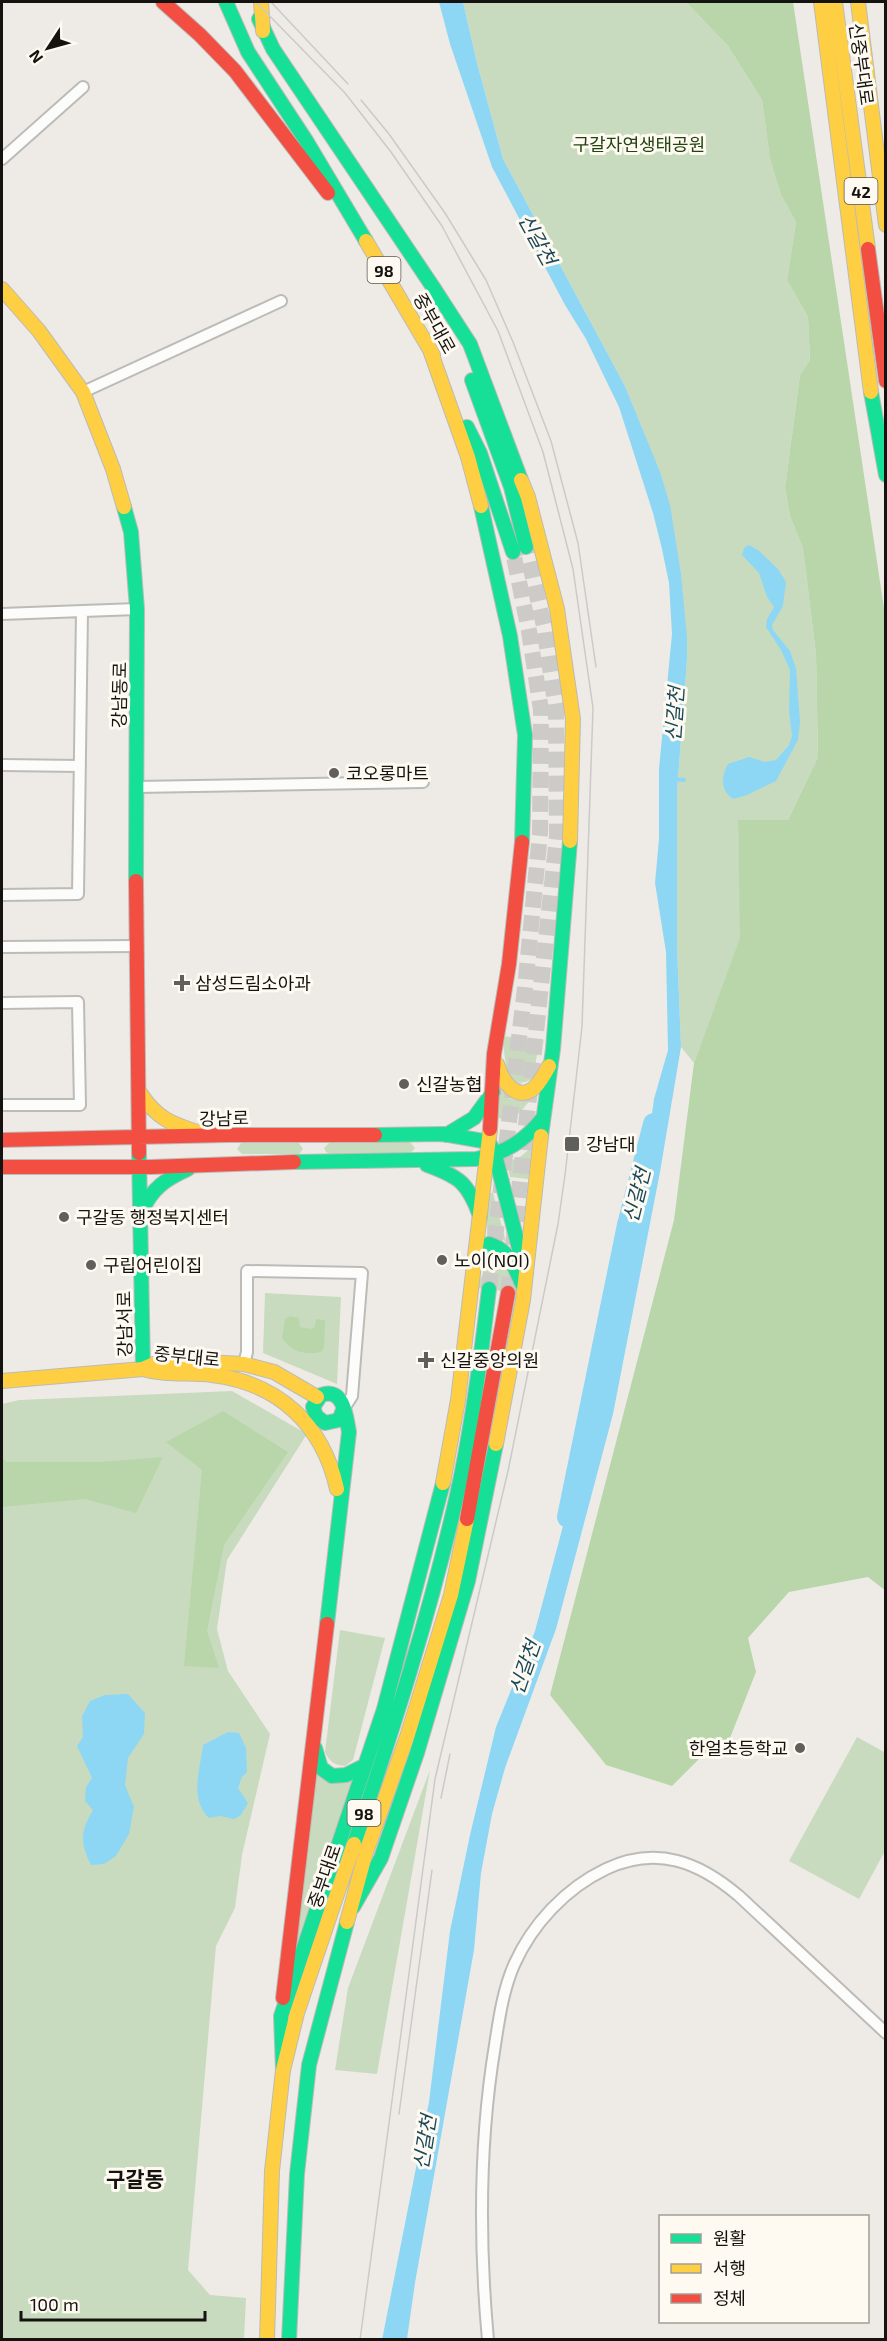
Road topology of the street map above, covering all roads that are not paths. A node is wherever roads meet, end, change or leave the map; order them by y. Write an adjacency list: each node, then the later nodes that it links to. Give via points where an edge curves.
1 (163, 2): 12 (main road, via 204,36 255,95)
2 (226, 2): 12 (main road, 중부대로 / 98, via 248,52)
3 (253, 2): 8 (main road, 중부대로 / 98)
4 (261, 2): 8 (main road)
5 (821, 2): 19 (main road, via 869,380)
6 (835, 2): 17 (main road, 신중부대로 / 42)
7 (858, 2): 11 (main road, 신중부대로 / 42)
8 (263, 31): 14 (main road, 중부대로 / 98)
9 (83, 87): 10 (street)
10 (2, 159)
11 (885, 225)
12 (367, 242): 16 (main road, 중부대로 / 98)
13 (2, 289): 18 (main road, 강남동로, via 39,331)
14 (435, 290): 16 (main road, 중부대로 / 98, via 511,487 520,549); 32 (main road, via 470,344 528,497 559,620 573,719 569,864)
15 (281, 301): 18 (street)
16 (429, 347): 31 (main road, via 468,457 491,544 525,735 522,852)
17 (885, 381)
18 (83, 392): 20 (main road, 강남동로, via 113,469 131,532)
19 (885, 475)
20 (138, 609): 21 (street); 26 (main road, 강남동로)
21 (82, 612): 22 (street); 24 (street)
22 (2, 614)
23 (2, 765): 24 (street)
24 (80, 766): 27 (street, via 78,894)
25 (423, 782): 26 (street)
26 (136, 787): 28 (main road, 강남동로)
27 (2, 895)
28 (136, 946): 29 (street); 33 (main road, 강남동로)
29 (2, 947)
30 (2, 1003): 35 (street, via 78,1002 80,1105)
31 (494, 1054): 32 (main road, via 503,1082 517,1093 532,1088); 34 (main road)
32 (551, 1063): 36 (main road)
33 (139, 1092): 38 (main road, via 164,1121); 39 (main road, 강남동로)
34 (493, 1092): 37 (main road, via 479,1115); 41 (main road)
35 (2, 1106)
36 (543, 1118): 41 (main road, via 518,1146); 53 (main road)
37 (446, 1135): 38 (main road, 강남로); 41 (main road, 강남로, via 478,1139); 42 (main road)
38 (211, 1136): 39 (main road, 강남로)
39 (139, 1137): 40 (main road, 강남로); 46 (main road, 강남서로)
40 (2, 1140)
41 (490, 1152): 42 (main road); 48 (main road); 50 (main road, via 520,1252)
42 (447, 1160): 43 (main road)
43 (416, 1161): 44 (main road); 48 (main road, via 449,1172 469,1186)
44 (196, 1166): 46 (main road); 47 (main road, via 154,1188)
45 (2, 1167): 46 (main road)
46 (139, 1167): 47 (main road, 강남서로)
47 (140, 1214): 55 (main road, 강남서로)
48 (480, 1216): 49 (main road)
49 (475, 1267): 50 (main road, via 489,1245 501,1247 509,1255); 66 (main road, via 441,1491 384,1709)
50 (522, 1284): 53 (main road)
51 (489, 1289): 70 (main road, 중부대로 / 98, via 457,1494 426,1618 395,1724 297,2013)
52 (508, 1293): 67 (main road, 중부대로 / 98, via 451,1595 366,1852)
53 (523, 1300): 67 (main road, via 468,1581 381,1858)
54 (244, 1364): 55 (main road, 중부대로, via 163,1360); 57 (street, via 247,1271 362,1273); 60 (main road, 중부대로, via 274,1372)
55 (143, 1369): 56 (main road, 중부대로, via 165,1374); 58 (main road, 강남서로)
56 (215, 1375): 62 (main road, via 244,1376 276,1387); 63 (main road, 중부대로, via 244,1382 292,1407 316,1434)
57 (354, 1380): 59 (street, via 344,1394); 61 (street, via 352,1396)
58 (2, 1381)
59 (337, 1396): 60 (main road, via 327,1393); 61 (main road, 중부대로)
60 (317, 1397): 62 (main road, via 313,1407)
61 (343, 1410): 62 (main road, via 334,1423); 64 (main road, 중부대로, via 349,1432)
62 (316, 1417): 63 (main road, via 337,1455)
63 (335, 1478): 64 (main road, 중부대로)
64 (339, 1507): 65 (main road, 중부대로)
65 (313, 1736): 66 (main road, via 316,1757 331,1776 350,1776); 68 (main road, 중부대로)
66 (364, 1766): 68 (main road)
67 (353, 1907): 72 (main road, 중부대로 / 98, via 309,2065 297,2174)
68 (281, 2016): 70 (main road)
69 (885, 2033): 73 (street, via 739,1896 697,1866 680,1860 634,1859 575,1887 544,1917 527,1941 514,1966 501,2009 486,2120 482,2197)
70 (283, 2070): 71 (main road, 중부대로 / 98, via 272,2171)
71 (267, 2340)
72 (289, 2340)
73 (489, 2340)

